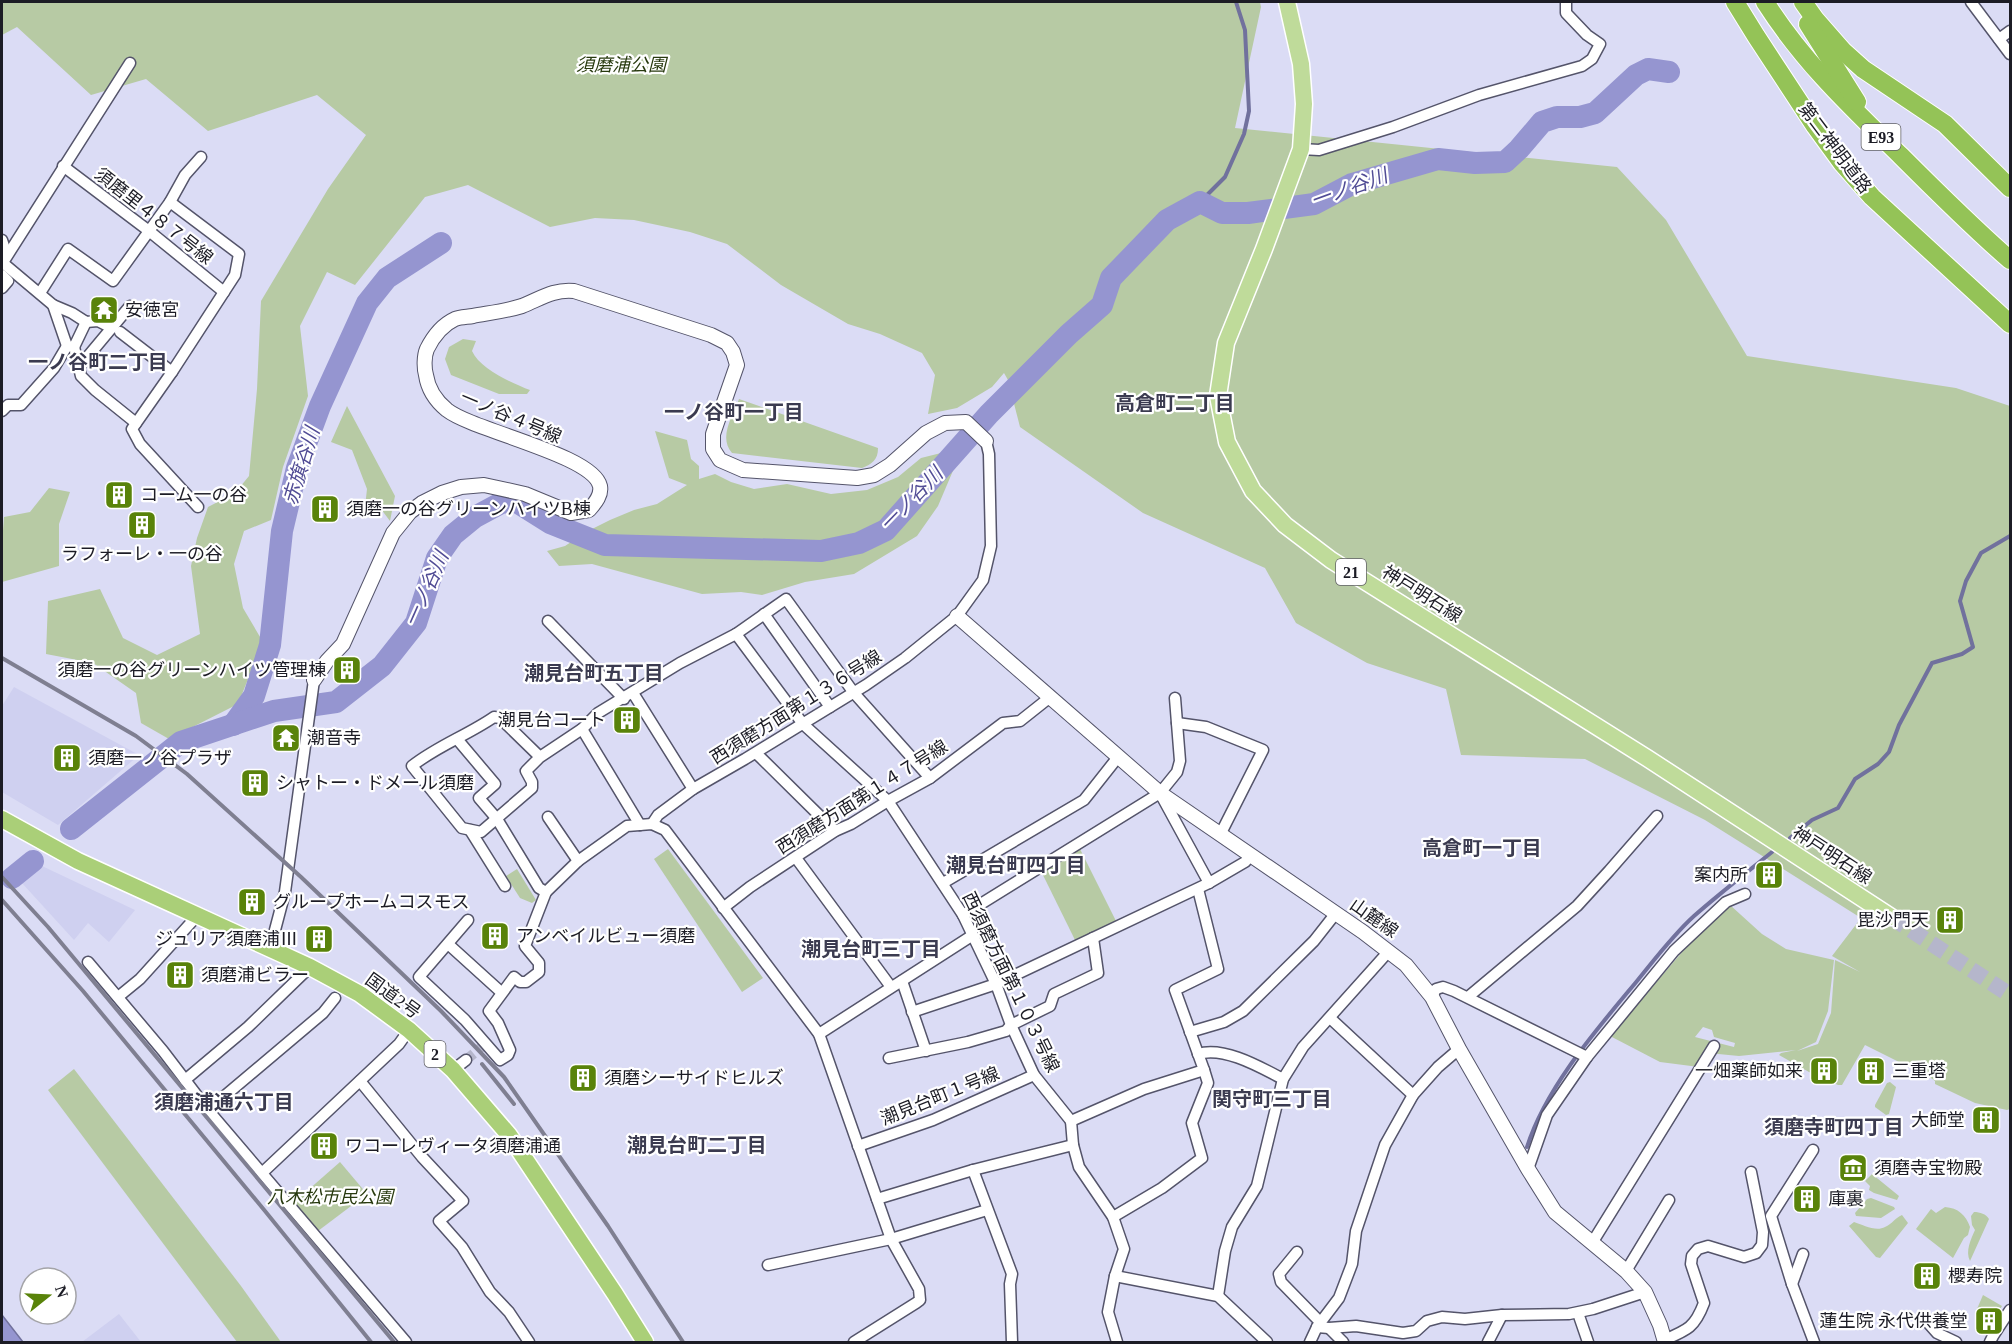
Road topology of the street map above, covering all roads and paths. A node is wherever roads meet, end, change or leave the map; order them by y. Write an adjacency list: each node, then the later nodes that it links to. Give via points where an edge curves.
1 (1287, 2): 12 (main road, 神戸明石線 / 21, via 1301,64)
2 (1566, 2): 12 (street, via 1566,13 1600,44 1592,59 1582,66 1479,95 1319,150)
3 (1735, 2): 29 (highway, 第二神明道路 / E93, via 1842,163 1872,197)
4 (1765, 2): 13 (highway, 第二神明道路 / E93, via 1820,76)
5 (1795, 2): 13 (highway, 第二神明道路 / E93, via 1855,100)
6 (1803, 2): 16 (highway, via 1863,69 1945,124)
7 (1971, 2): 9 (street)
8 (2010, 31): 9 (street)
9 (1999, 39): 10 (street)
10 (2010, 54)
11 (130, 63): 15 (street)
12 (1301, 149): 81 (main road, 神戸明石線 / 21, via 1226,343 1218,396 1227,442 1253,491 1285,525 1331,560)
13 (1900, 155): 20 (highway, 第二神明道路 / E93)
14 (201, 157): 17 (street)
15 (63, 166): 18 (street, 須磨里４８７号線); 21 (street)
16 (2010, 188)
17 (170, 202): 18 (street); 24 (street, via 239,254 235,275)
18 (149, 231): 24 (street, 須磨里４８７号線); 25 (street, via 112,281 68,249)
19 (2, 240): 21 (street)
20 (2010, 260)
21 (4, 261): 25 (street)
22 (2, 275): 23 (street, via 8,280)
23 (2, 288)
24 (224, 292): 33 (street)
25 (40, 293): 26 (street)
26 (53, 305): 28 (street); 31 (street)
27 (130, 306): 30 (street)
28 (86, 322): 30 (street, via 98,321); 31 (street)
29 (2010, 324)
30 (116, 330): 32 (street); 33 (street)
31 (71, 346): 32 (street); 34 (street, via 21,405 8,405)
32 (79, 368): 35 (street, via 81,376 95,390)
33 (172, 372): 35 (street)
34 (2, 411)
35 (136, 423): 37 (street, via 132,429 140,444)
36 (986, 441): 39 (street, 西須磨方面第１３６号線, via 991,546 983,580); 42 (street, 一ノ谷４号線, via 966,422 945,423 926,433 874,475 857,478 743,470 720,460 713,449 713,434 737,365 727,343 574,291 562,290 521,306 455,319 434,336 425,352 427,383 434,396 457,415 590,471 600,486 598,499 589,510 571,513 525,494 484,484 452,490 422,503 393,533 343,644)
37 (198, 507)
38 (764, 615): 41 (street); 43 (street, via 786,599); 47 (street)
39 (957, 616): 43 (street, 西須磨方面第１３６号線); 45 (street, 山麓線)
40 (548, 621): 44 (street)
41 (736, 634): 44 (street); 49 (street, 西須磨方面第１０３号線)
42 (314, 681): 86 (street, via 285,892)
43 (854, 693): 47 (street, 西須磨方面第１３６号線); 55 (street)
44 (628, 696): 50 (street, via 598,713); 56 (street)
45 (1049, 698): 54 (street, 山麓線); 55 (street, 西須磨方面第１４７号線, via 1020,721 1003,723)
46 (1175, 698): 48 (street)
47 (830, 707): 49 (street, 西須磨方面第１３６号線)
48 (1177, 723): 57 (street, via 1180,761 1177,772); 67 (street, via 1206,727 1263,750)
49 (803, 724): 52 (street, 西須磨方面第１３６号線); 58 (street, 西須磨方面第１０３号線)
50 (582, 729): 53 (street); 64 (street)
51 (457, 739): 53 (street, via 494,717 500,718); 62 (street, via 495,784 479,798); 65 (street, via 412,766 462,828)
52 (756, 753): 56 (street, 西須磨方面第１３６号線); 66 (street)
53 (540, 757): 62 (street, via 525,771 532,788)
54 (1118, 757): 57 (street, 山麓線); 71 (street, via 1084,801)
55 (930, 778): 58 (street, 西須磨方面第１４７号線)
56 (693, 789): 63 (street, 西須磨方面第１３６号線)
57 (1160, 793): 67 (street, 山麓線); 72 (street); 79 (street)
58 (888, 801): 66 (street, 西須磨方面第１４７号線); 71 (street, 西須磨方面第１０３号線)
59 (1657, 816): 95 (street, via 1577,906)
60 (548, 817): 70 (street)
61 (2, 819): 80 (highway, 国道2号 / 2, via 78,861)
62 (497, 819): 65 (street, via 481,832); 75 (street, via 538,888)
63 (652, 824): 64 (street); 77 (street, via 665,830)
64 (640, 825): 70 (street, via 627,826)
65 (470, 830): 73 (street)
66 (835, 831): 69 (street, 西須磨方面第１４７号線)
67 (1220, 835): 68 (street, 山麓線)
68 (1250, 856): 72 (street); 78 (street, 山麓線)
69 (796, 858): 77 (street, 西須磨方面第１４７号線); 92 (street)
70 (578, 861): 75 (street)
71 (943, 883): 79 (street, 西須磨方面第１０３号線)
72 (1209, 883): 74 (street)
73 (505, 886)
74 (1198, 889): 84 (street); 102 (street, via 1218,969 1175,990)
75 (546, 892): 93 (street, via 525,946 539,963 539,972 526,982 514,977)
76 (1745, 894): 108 (street, via 1726,902 1674,951)
77 (723, 908): 103 (street)
78 (1336, 913): 87 (street, 山麓線); 102 (street, via 1314,941 1243,1011 1224,1022)
79 (963, 915): 83 (street, 西須磨方面第１０３号線)
80 (197, 916): 86 (highway, 国道2号 / 2); 96 (street, via 141,979)
81 (1891, 917)
82 (468, 920): 85 (street)
83 (973, 935): 90 (street); 91 (street, 西須磨方面第１０３号線)
84 (1093, 938): 91 (street); 100 (street, via 1098,972 1054,994 1050,1006)
85 (448, 944): 93 (street); 93 (street, via 420,977 500,1060 510,1050 489,1011)
86 (270, 949): 89 (highway, 国道2号 / 2)
87 (1389, 951): 94 (street, 山麓線); 99 (street)
88 (88, 962): 96 (street)
89 (310, 967): 101 (highway, 国道2号 / 2, via 360,994); 113 (street)
90 (902, 981): 92 (street); 98 (street)
91 (996, 984): 98 (street); 100 (street, 西須磨方面第１０３号線)
92 (891, 987): 103 (street)
93 (501, 992)
94 (1432, 997): 95 (street, via 1436,989 1443,987); 105 (street, 山麓線)
95 (1468, 997): 108 (street)
96 (118, 998): 113 (street)
97 (335, 998): 116 (street, via 323,1013)
98 (912, 1012): 106 (street)
99 (1330, 1018): 112 (street, via 1303,1047); 115 (street)
100 (1011, 1025): 106 (street, via 1006,1031); 111 (street, 西須磨方面第１０３号線)
101 (409, 1030): 114 (street); 148 (highway, 国道2号 / 2, via 459,1065)
102 (1190, 1032): 107 (street)
103 (819, 1034): 119 (street)
104 (1714, 1046): 130 (street)
105 (1459, 1049): 115 (street); 121 (street, 山麓線)
106 (926, 1051): 109 (street)
107 (1198, 1054): 110 (street); 112 (street, via 1230,1055)
108 (1586, 1056): 121 (street, via 1547,1115)
109 (890, 1058)
110 (1203, 1070): 117 (street, via 1144,1089); 128 (street, via 1208,1083 1192,1123 1202,1158)
111 (1034, 1075): 117 (street, 西須磨方面第１０３号線); 119 (street, 潮見台町１号線, via 933,1120)
112 (1283, 1079): 138 (street, via 1257,1186 1232,1227)
113 (185, 1080): 116 (street)
114 (360, 1081): 124 (street); 147 (street, via 463,1201 439,1221)
115 (1413, 1095): 143 (street, via 1385,1145 1356,1231 1352,1264 1339,1298)
116 (208, 1110): 124 (street)
117 (1071, 1121): 118 (street)
118 (1073, 1145): 122 (street); 128 (street, via 1079,1167)
119 (858, 1146): 125 (street)
120 (1814, 1150): 136 (street, via 1770,1216)
121 (1528, 1169): 130 (street, 山麓線, via 1556,1212)
122 (973, 1170): 125 (street); 127 (street)
123 (1751, 1172): 145 (street, via 1762,1245 1756,1253 1744,1257 1708,1246 1698,1249 1691,1264 1704,1303 1697,1321)
124 (262, 1173): 146 (street)
125 (877, 1199): 129 (street)
126 (1669, 1200): 134 (street)
127 (987, 1210): 129 (street); 150 (street, via 1012,1274)
128 (1113, 1217): 135 (street, via 1124,1249)
129 (891, 1239): 133 (street); 149 (street, via 919,1289 920,1300)
130 (1592, 1243): 134 (street, 山麓線)
131 (1297, 1252): 143 (street, via 1280,1274 1281,1282)
132 (1803, 1254): 136 (street)
133 (768, 1265)
134 (1626, 1271): 137 (street, 山麓線)
135 (1115, 1276): 138 (street); 151 (street, via 1108,1312)
136 (1792, 1284): 157 (street)
137 (1645, 1292): 140 (street); 145 (street, 山麓線)
138 (1218, 1296): 152 (street)
139 (2010, 1310): 159 (street)
140 (1578, 1313): 141 (street); 156 (street)
141 (1502, 1315): 143 (street, via 1442,1317 1427,1321 1416,1331 1403,1333); 155 (street)
142 (1929, 1324): 144 (street)
143 (1322, 1326): 153 (street); 154 (street)
144 (1942, 1340): 158 (street)
145 (1664, 1341)
146 (406, 1342)
147 (529, 1342)
148 (645, 1342)
149 (854, 1342)
150 (1012, 1342)
151 (1117, 1342)
152 (1267, 1342)
153 (1310, 1342)
154 (1343, 1342)
155 (1488, 1342)
156 (1588, 1342)
157 (1814, 1342)
158 (1956, 1342)
159 (1990, 1342)

